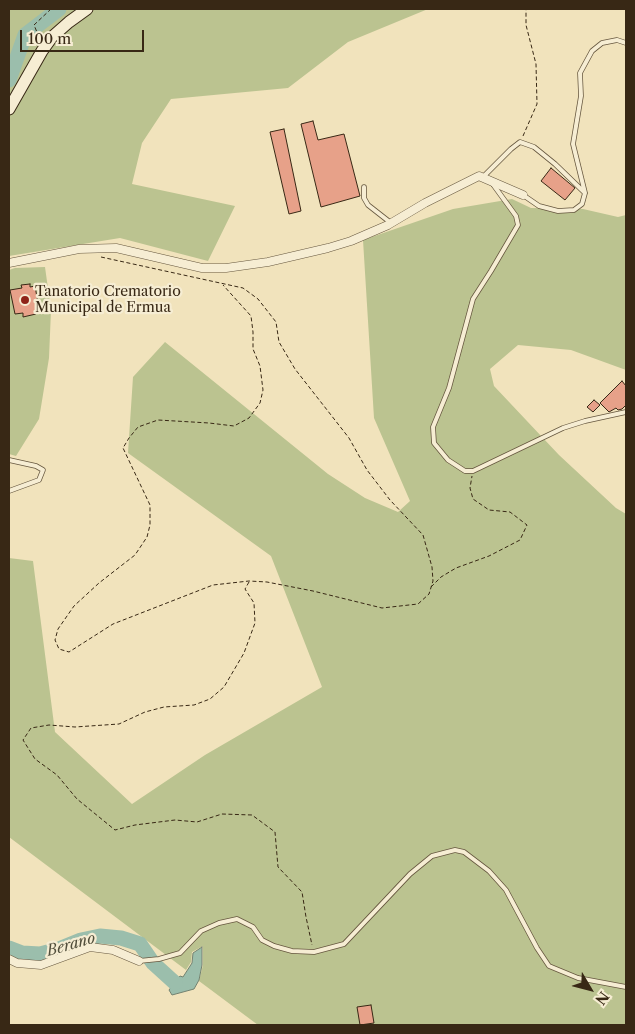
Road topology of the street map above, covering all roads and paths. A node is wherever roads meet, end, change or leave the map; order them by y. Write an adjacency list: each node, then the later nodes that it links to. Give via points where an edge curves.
1 (51, 9): 4 (path, via 34,25)
2 (86, 9): 6 (main road, via 52,37)
3 (526, 9): 7 (path, via 526,26 536,64 537,104)
4 (40, 40)
5 (626, 43): 11 (lane, via 617,40 602,43 592,51 580,72 581,96 573,144)
6 (9, 109)
7 (520, 142): 8 (lane); 11 (lane, via 555,164)
8 (483, 177): 9 (street); 13 (street, via 479,176)
9 (492, 181): 12 (street); 19 (lane, via 516,216 518,225 473,299 449,388 433,427 434,443 448,460 465,471)
10 (364, 187): 13 (lane, via 368,205)
11 (585, 193): 12 (lane, via 582,204 574,210 558,211 539,206)
12 (522, 195)
13 (391, 223): 15 (street, via 328,248 226,268 202,268 116,248 79,249)
14 (96, 256): 16 (path)
15 (9, 263)
16 (223, 285): 21 (path, via 251,316 253,349 260,366 263,390 260,403 249,418 234,426 158,420 138,427 123,448 150,505 147,537 135,555 74,606 54,640 59,650 69,652 113,624 163,604 213,585); 22 (path, via 243,288 258,299 276,322 279,342 295,369 349,438 367,470 390,500 424,535 432,566)
17 (626, 412): 19 (lane, via 563,428)
18 (9, 460): 20 (lane, via 43,470 39,480)
19 (472, 471): 22 (path, via 470,488 473,499 489,510 510,512 527,525 520,540 456,568)
20 (9, 491)
21 (249, 581): 22 (path, via 314,590 382,608 418,604 429,594); 23 (path, via 245,589 254,603 255,623 244,653 224,687 210,700 145,712 119,724 31,728 23,740 35,759 57,775 77,799 115,830 175,820 197,822 222,814 252,815 275,832 278,867 302,892)
22 (430, 588)
23 (314, 952): 25 (lane, via 274,946 262,940 253,927 238,919 202,931 180,953); 26 (lane, via 344,944 410,874 432,856 455,850 464,852 506,890 549,966 578,978)
24 (9, 959): 25 (street, via 40,966 90,947 113,950)
25 (139, 961)
26 (626, 987)

